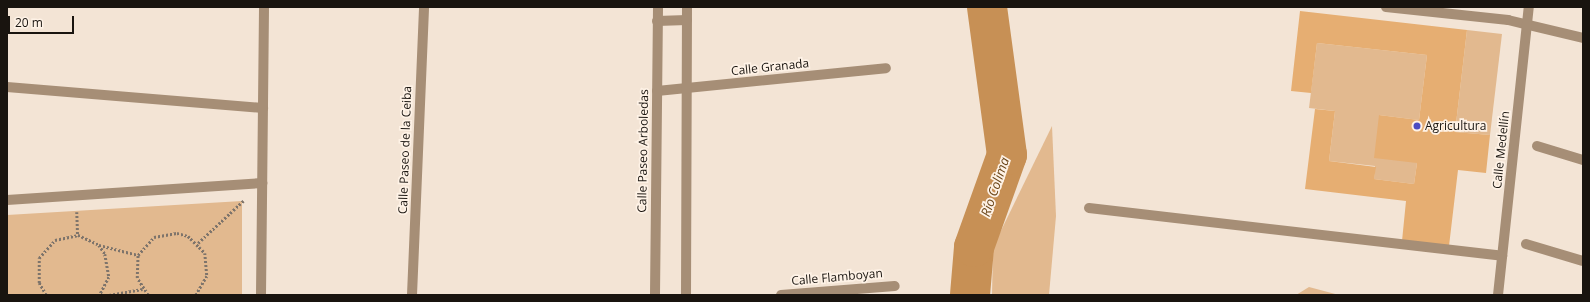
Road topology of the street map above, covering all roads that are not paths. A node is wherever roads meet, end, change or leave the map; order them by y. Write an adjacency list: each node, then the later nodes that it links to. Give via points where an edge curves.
1 (264, 7): 15 (street)
2 (424, 7): 26 (street, Calle Paseo de la Ceiba)
3 (658, 7): 8 (street, Calle Paseo Arboledas)
4 (687, 7): 7 (street)
5 (1386, 7): 9 (street)
6 (1529, 7): 9 (street, Calle Medellín)
7 (687, 20): 8 (street); 13 (street)
8 (657, 21): 14 (street, Calle Paseo Arboledas)
9 (1528, 23): 10 (street); 22 (street, Calle Medellín)
10 (1583, 38)
11 (886, 68): 13 (street, Calle Granada)
12 (7, 87): 15 (street)
13 (687, 88): 14 (street, Calle Granada); 28 (street)
14 (657, 91): 27 (street, Calle Paseo Arboledas)
15 (263, 108): 18 (street)
16 (1537, 146): 17 (street)
17 (1583, 160)
18 (262, 183): 19 (street); 25 (street)
19 (7, 200)
20 (1089, 208): 22 (street)
21 (1526, 244): 23 (street)
22 (1502, 256): 30 (street, Calle Medellín)
23 (1583, 261)
24 (895, 286): 29 (street, Calle Flamboyan)
25 (261, 295)
26 (412, 295)
27 (655, 295)
28 (686, 295)
29 (781, 295)
30 (1498, 295)

